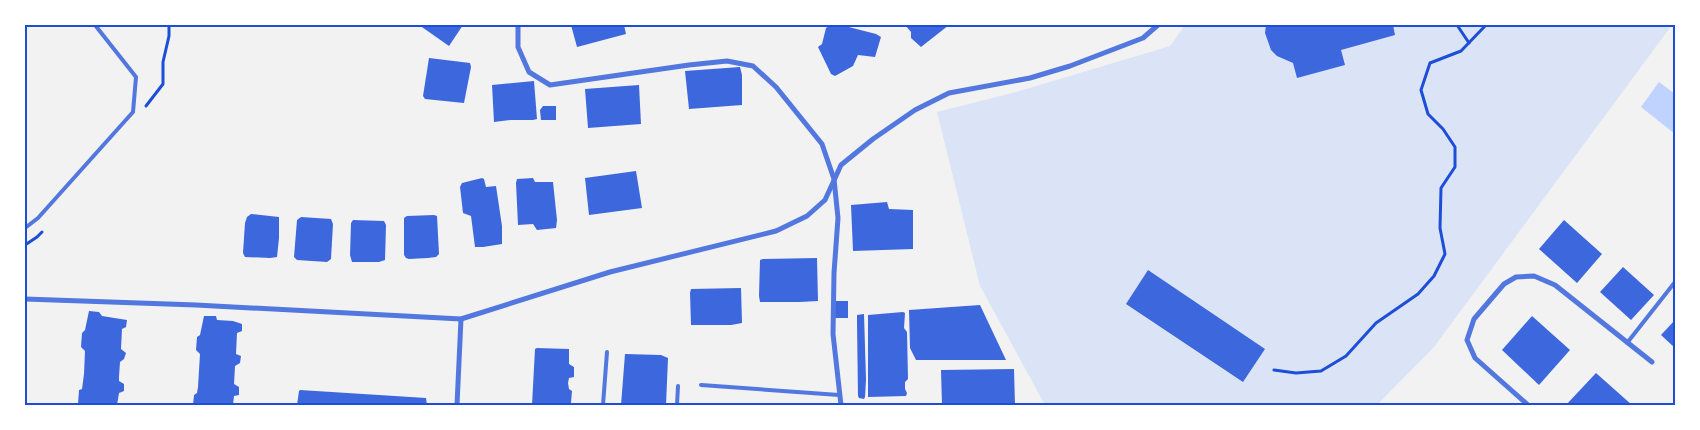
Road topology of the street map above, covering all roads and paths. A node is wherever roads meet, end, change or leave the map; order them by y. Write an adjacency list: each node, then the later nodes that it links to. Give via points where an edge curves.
1 (95, 25): 8 (lane, via 136,77 133,112 38,218)
2 (518, 25): 7 (street, via 518,47 529,72 550,84 727,61 753,66 776,87 822,144)
3 (1158, 25): 7 (street, via 1142,38 1070,66 1030,78 949,93 915,110 873,138 841,164)
4 (1457, 25): 6 (path)
5 (1486, 25): 6 (path)
6 (1469, 43): 15 (path, via 1461,51 1430,63 1421,90 1428,114 1456,147 1455,167 1441,188 1440,228 1445,254 1434,276 1418,294 1376,323 1346,356 1330,366 1321,371 1296,373)
7 (834, 180): 11 (street, via 825,200 807,216 776,231 610,272); 18 (street, via 838,218 833,334)
8 (25, 228)
9 (1675, 282): 12 (lane)
10 (25, 299): 11 (street, via 196,304)
11 (461, 320): 19 (street)
12 (1627, 343): 14 (street); 23 (street, via 1555,285 1534,276 1516,277 1504,284 1474,319 1467,340 1475,358)
13 (608, 352): 20 (lane)
14 (1652, 362)
15 (1274, 370)
16 (701, 385): 18 (lane)
17 (678, 386): 21 (lane)
18 (839, 395): 22 (street)
19 (457, 405)
20 (604, 405)
21 (677, 405)
22 (840, 405)
23 (1528, 405)

